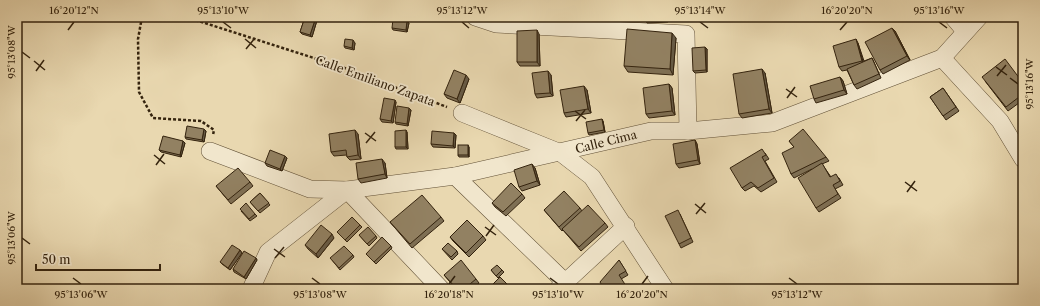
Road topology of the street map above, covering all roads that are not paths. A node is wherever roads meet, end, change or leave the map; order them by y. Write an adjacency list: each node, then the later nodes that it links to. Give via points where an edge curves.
1 (475, 17): 7 (street, via 496,24 686,34)
2 (953, 17): 4 (street)
3 (979, 17): 4 (street, Calle Cima)
4 (965, 31): 5 (street, Calle Cima)
5 (942, 58): 7 (street, Calle Cima, via 772,123); 10 (street, via 1000,121)
6 (462, 113): 9 (street)
7 (688, 131): 9 (street, Calle Cima, via 651,131)
8 (210, 151): 12 (street, Calle Cima, via 310,189)
9 (561, 153): 11 (street, Calle Cima); 13 (street, via 592,177)
10 (1023, 159)
11 (455, 176): 12 (street, Calle Cima); 14 (street)
12 (346, 190): 15 (street, via 268,252); 16 (street)
13 (626, 226): 14 (street); 17 (street)
14 (564, 287)
15 (251, 289)
16 (441, 289)
17 (665, 289)

